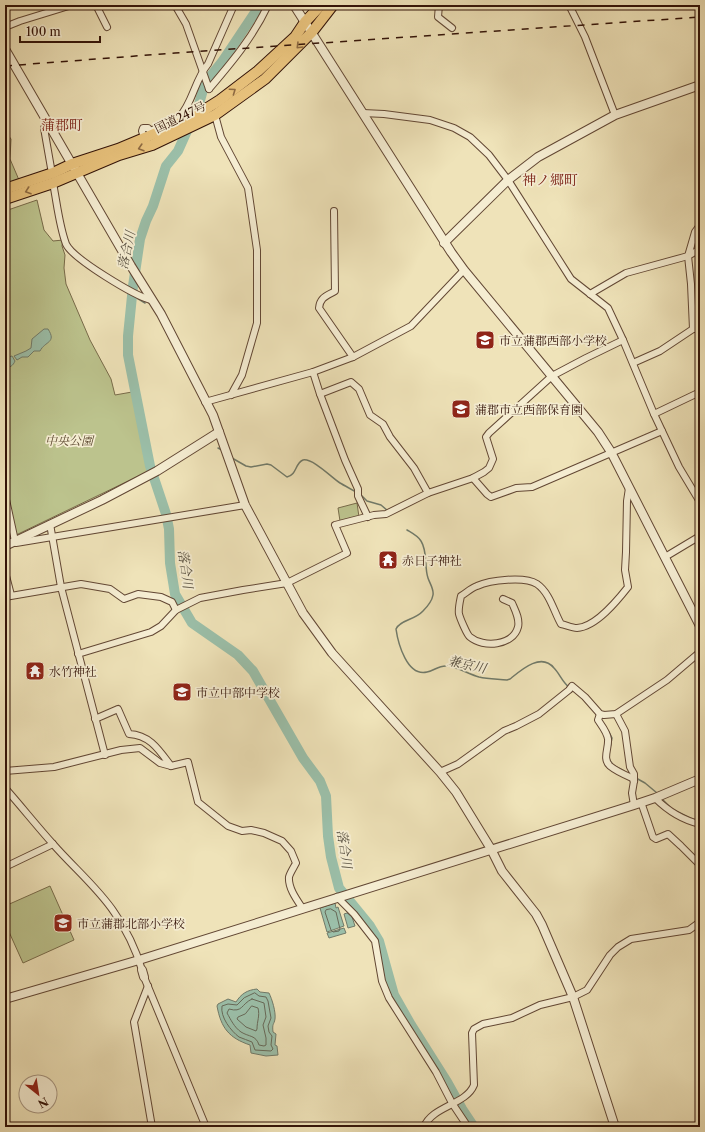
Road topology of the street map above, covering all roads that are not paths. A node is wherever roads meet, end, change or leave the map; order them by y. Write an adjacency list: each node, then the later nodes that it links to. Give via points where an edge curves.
1 (72, 5): 12 (street)
2 (96, 5): 13 (street)
3 (175, 5): 17 (street, via 186,24)
4 (234, 5): 17 (street)
5 (268, 5): 17 (street, via 258,26 209,89)
6 (294, 5): 11 (street)
7 (321, 5): 11 (highway, 国道247号)
8 (333, 5): 15 (highway, 国道247号)
9 (439, 5): 14 (street, via 438,17)
10 (569, 5): 21 (street, via 585,37)
11 (305, 22): 15 (street); 23 (highway, 国道247号, one-way to 11, via 180,123 220,100 258,71 295,37)
12 (5, 27)
13 (107, 27)
14 (452, 28)
15 (312, 32): 19 (street); 20 (highway, 国道247号, one-way to 20, via 265,79)
16 (5, 49): 22 (street)
17 (203, 70): 23 (street, via 178,118 150,131 143,128)
18 (700, 85): 21 (street)
19 (363, 114): 26 (street, via 430,120 454,128 470,137 490,155); 32 (street)
20 (215, 115): 25 (highway, 国道247号, one-way to 25, via 152,145); 46 (street, via 221,137 248,188 257,250 257,323 242,375)
21 (615, 115): 26 (street, via 553,148)
22 (47, 124): 24 (street, via 44,128); 25 (street)
23 (144, 137): 25 (highway, 国道247号)
24 (51, 168)
25 (75, 168): 27 (highway, 国道247号); 28 (highway, 国道247号); 37 (street)
26 (508, 180): 32 (street); 36 (street, via 571,279)
27 (53, 183): 29 (highway, 国道247号, one-way to 29); 37 (street, via 67,245 76,255 128,290)
28 (5, 189)
29 (5, 199)
30 (334, 211): 41 (street, via 336,291 323,297 319,308)
31 (700, 225): 34 (street, via 695,232)
32 (444, 243): 35 (street)
33 (700, 249): 34 (street)
34 (688, 256): 36 (street, via 626,273); 38 (street)
35 (464, 270): 41 (street, via 411,326); 44 (street)
36 (590, 294): 40 (street, via 608,308)
37 (151, 300): 48 (street, via 161,314)
38 (693, 329): 39 (street); 42 (street, via 660,351)
39 (700, 329)
40 (623, 340): 42 (street); 44 (street)
41 (353, 357): 43 (street)
42 (633, 363): 49 (street)
43 (313, 372): 46 (street); 47 (street)
44 (552, 376): 52 (street); 53 (street, via 489,433 486,437 493,456 491,464 484,472)
45 (700, 392): 49 (street)
46 (231, 394): 48 (street)
47 (320, 394): 55 (street, via 351,382 359,389 370,414 383,424); 59 (street)
48 (205, 402): 51 (street)
49 (654, 414): 50 (street)
50 (662, 431): 52 (street); 57 (street)
51 (219, 432): 58 (street); 60 (street, via 157,471)
52 (611, 452): 53 (street, via 532,487 516,488 491,497); 54 (street)
53 (473, 478): 55 (street)
54 (629, 488): 64 (street); 69 (street, via 626,501 625,570 628,587 615,604 591,622 575,628 562,624 547,596 537,584 529,581 500,580 477,586 461,596 459,614 469,636 481,642 495,644 510,638 517,628 518,619 512,603)
55 (428, 493): 59 (street, via 386,514)
56 (5, 495): 63 (street)
57 (700, 502)
58 (245, 505): 62 (street); 66 (street)
59 (368, 517): 66 (street, via 335,525 347,553)
60 (50, 524): 62 (street); 63 (street)
61 (700, 536): 64 (street)
62 (52, 537): 63 (street); 67 (street)
63 (10, 544)
64 (664, 557): 71 (street)
65 (5, 572): 68 (street)
66 (287, 583): 70 (street, via 200,598); 80 (street, via 303,613 332,653)
67 (61, 588): 68 (street); 70 (street, via 81,584 110,589 124,599 138,594 161,597 172,602); 73 (street)
68 (8, 596)
69 (503, 599)
70 (176, 610): 73 (street, via 161,626 151,632)
71 (700, 626)
72 (700, 652): 74 (street, via 667,680)
73 (78, 654): 76 (street)
74 (616, 714): 75 (street); 81 (street, via 625,731)
75 (599, 716): 80 (street, via 585,696 572,686 538,714 504,731 458,764); 81 (street, via 608,737 607,762)
76 (95, 719): 77 (street); 78 (street, via 118,709 129,734 145,737 160,751)
77 (105, 755): 78 (street, via 140,748 160,763); 79 (street, via 54,768)
78 (170, 766): 92 (street, via 188,762 198,802 228,826 242,831 264,833 282,841 296,863 289,876 290,883)
79 (5, 771)
80 (440, 772): 88 (street, via 456,792)
81 (634, 778): 85 (street, via 632,794)
82 (700, 779): 84 (street)
83 (6, 790): 87 (street)
84 (657, 797): 85 (street); 86 (street, via 664,807 683,820)
85 (638, 804): 88 (street); 89 (street, via 653,837 656,839 668,834)
86 (700, 824)
87 (53, 844): 90 (street); 94 (street, via 114,911)
88 (491, 849): 91 (street); 96 (street, via 502,871 536,914)
89 (700, 865)
90 (5, 867)
91 (338, 897): 92 (street); 98 (street, via 374,941 382,981 389,998)
92 (303, 909): 94 (street)
93 (700, 922): 96 (street, via 689,930 630,939 610,955 587,990)
94 (139, 960): 95 (street); 97 (street)
95 (148, 986): 99 (street, via 134,1022); 100 (street)
96 (573, 997): 98 (street, via 540,1005 512,1018 483,1024 474,1029 474,1084 468,1094); 103 (street)
97 (5, 1000)
98 (453, 1102): 101 (street, via 426,1121); 102 (street)
99 (152, 1127)
100 (206, 1127)
101 (424, 1127)
102 (468, 1127)
103 (615, 1127)

